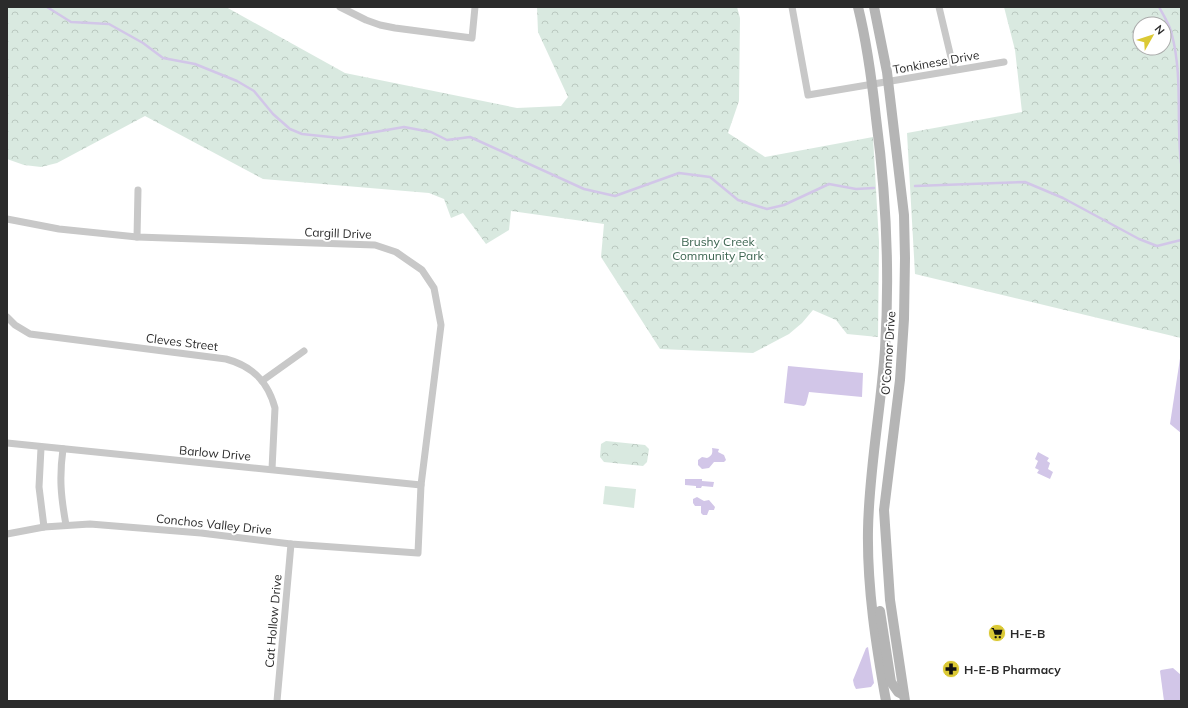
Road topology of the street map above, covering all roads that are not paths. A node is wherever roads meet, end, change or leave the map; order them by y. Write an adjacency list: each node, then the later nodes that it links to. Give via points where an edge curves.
1 (340, 7): 2 (street, via 380,25 472,38)
2 (475, 7)
3 (792, 7): 10 (street, Tonkinese Drive, via 808,95)
4 (858, 7): 10 (main road, O'Connor Drive)
5 (874, 7): 9 (main road, O'Connor Drive)
6 (939, 7): 8 (street)
7 (1004, 62): 8 (street, Tonkinese Drive)
8 (954, 70): 9 (street, Tonkinese Drive)
9 (888, 81): 10 (street, Tonkinese Drive); 29 (main road, O'Connor Drive, via 903,202 905,258 900,380 884,510 890,600)
10 (872, 84): 27 (main road, O'Connor Drive, via 882,161 888,280 885,348 869,508)
11 (138, 190): 13 (street)
12 (7, 219): 13 (street, Cargill Drive, via 59,229)
13 (137, 237): 21 (street, Cargill Drive, via 375,245 396,252 422,270 434,288 441,325)
14 (7, 317): 16 (street, Cleves Street, via 30,334 239,362 250,368)
15 (304, 351): 16 (street)
16 (262, 381): 20 (street, Cleves Street, via 273,399 275,408)
17 (7, 443): 18 (street, Barlow Drive)
18 (41, 448): 19 (street, Barlow Drive); 23 (street, via 39,487)
19 (63, 450): 20 (street, Barlow Drive); 22 (street, via 60,469 61,497)
20 (272, 469): 21 (street, Barlow Drive)
21 (421, 485): 26 (street, Cargill Drive)
22 (66, 525): 23 (street, Conchos Valley Drive); 25 (street, Conchos Valley Drive, via 90,524 201,533)
23 (44, 527): 24 (street, Conchos Valley Drive)
24 (7, 534)
25 (291, 544): 26 (street, Conchos Valley Drive); 30 (street, Cat Hollow Drive)
26 (418, 553)
27 (870, 581): 28 (main road, O'Connor Drive); 29 (main road, via 880,612 891,682)
28 (886, 699): 29 (main road)
29 (901, 699)
30 (277, 701)

